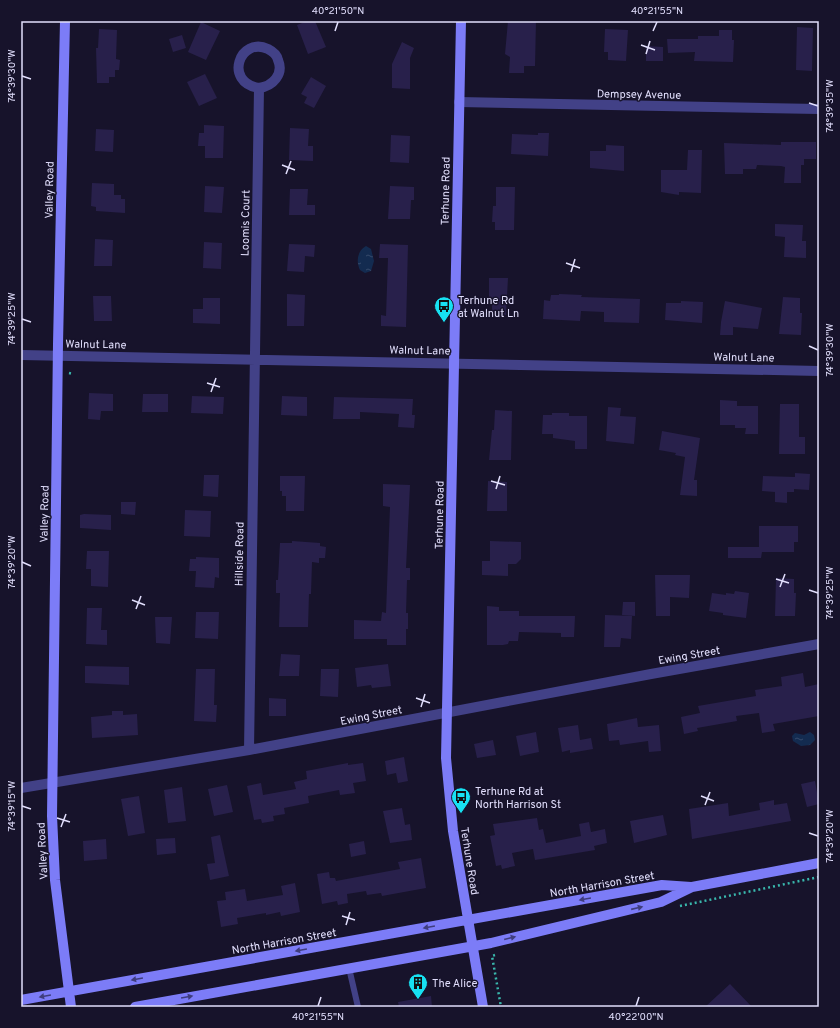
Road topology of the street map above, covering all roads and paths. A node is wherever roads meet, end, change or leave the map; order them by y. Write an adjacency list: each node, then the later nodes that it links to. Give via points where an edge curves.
1 (65, 21): 7 (street, Valley Road)
2 (461, 21): 4 (street, Terhune Road)
3 (259, 88): 3 (street, via 272,83 280,66 270,49 257,47 245,52 241,58 239,72 246,84); 8 (street, Loomis Court)
4 (459, 102): 5 (street, Dempsey Avenue); 9 (street, Terhune Road)
5 (819, 109)
6 (21, 355): 7 (street, Walnut Lane)
7 (58, 356): 8 (street, Walnut Lane); 16 (street, Valley Road)
8 (254, 359): 9 (street, Walnut Lane); 15 (street, Hillside Road)
9 (454, 363): 10 (street, Walnut Lane); 14 (street, Terhune Road)
10 (819, 371)
11 (68, 373): 12 (path)
12 (73, 374)
13 (819, 644): 14 (street, Ewing Street)
14 (446, 713): 15 (street, Ewing Street); 22 (street, Terhune Road, via 447,786)
15 (249, 750): 16 (street, Ewing Street)
16 (52, 782): 17 (street, Ewing Street); 26 (street, Valley Road, via 55,880)
17 (21, 788)
18 (819, 864): 20 (street, North Harrison Street)
19 (819, 877): 21 (path)
20 (692, 887): 22 (street, North Harrison Street, one-way to 22, via 662,885); 23 (street, North Harrison Street, one-way to 20, via 661,902)
21 (678, 907)
22 (468, 920): 23 (street, Terhune Road); 26 (street, North Harrison Street, one-way to 26)
23 (472, 946): 25 (street, North Harrison Street); 31 (street, Terhune Road)
24 (499, 954): 32 (path, via 492,956)
25 (349, 968): 29 (street, North Harrison Street, one-way to 25); 30 (lane)
26 (69, 992): 27 (street, North Harrison Street, one-way to 27); 28 (street, Valley Road)
27 (21, 1000)
28 (71, 1007)
29 (135, 1007)
30 (358, 1007)
31 (483, 1007)
32 (501, 1007)

